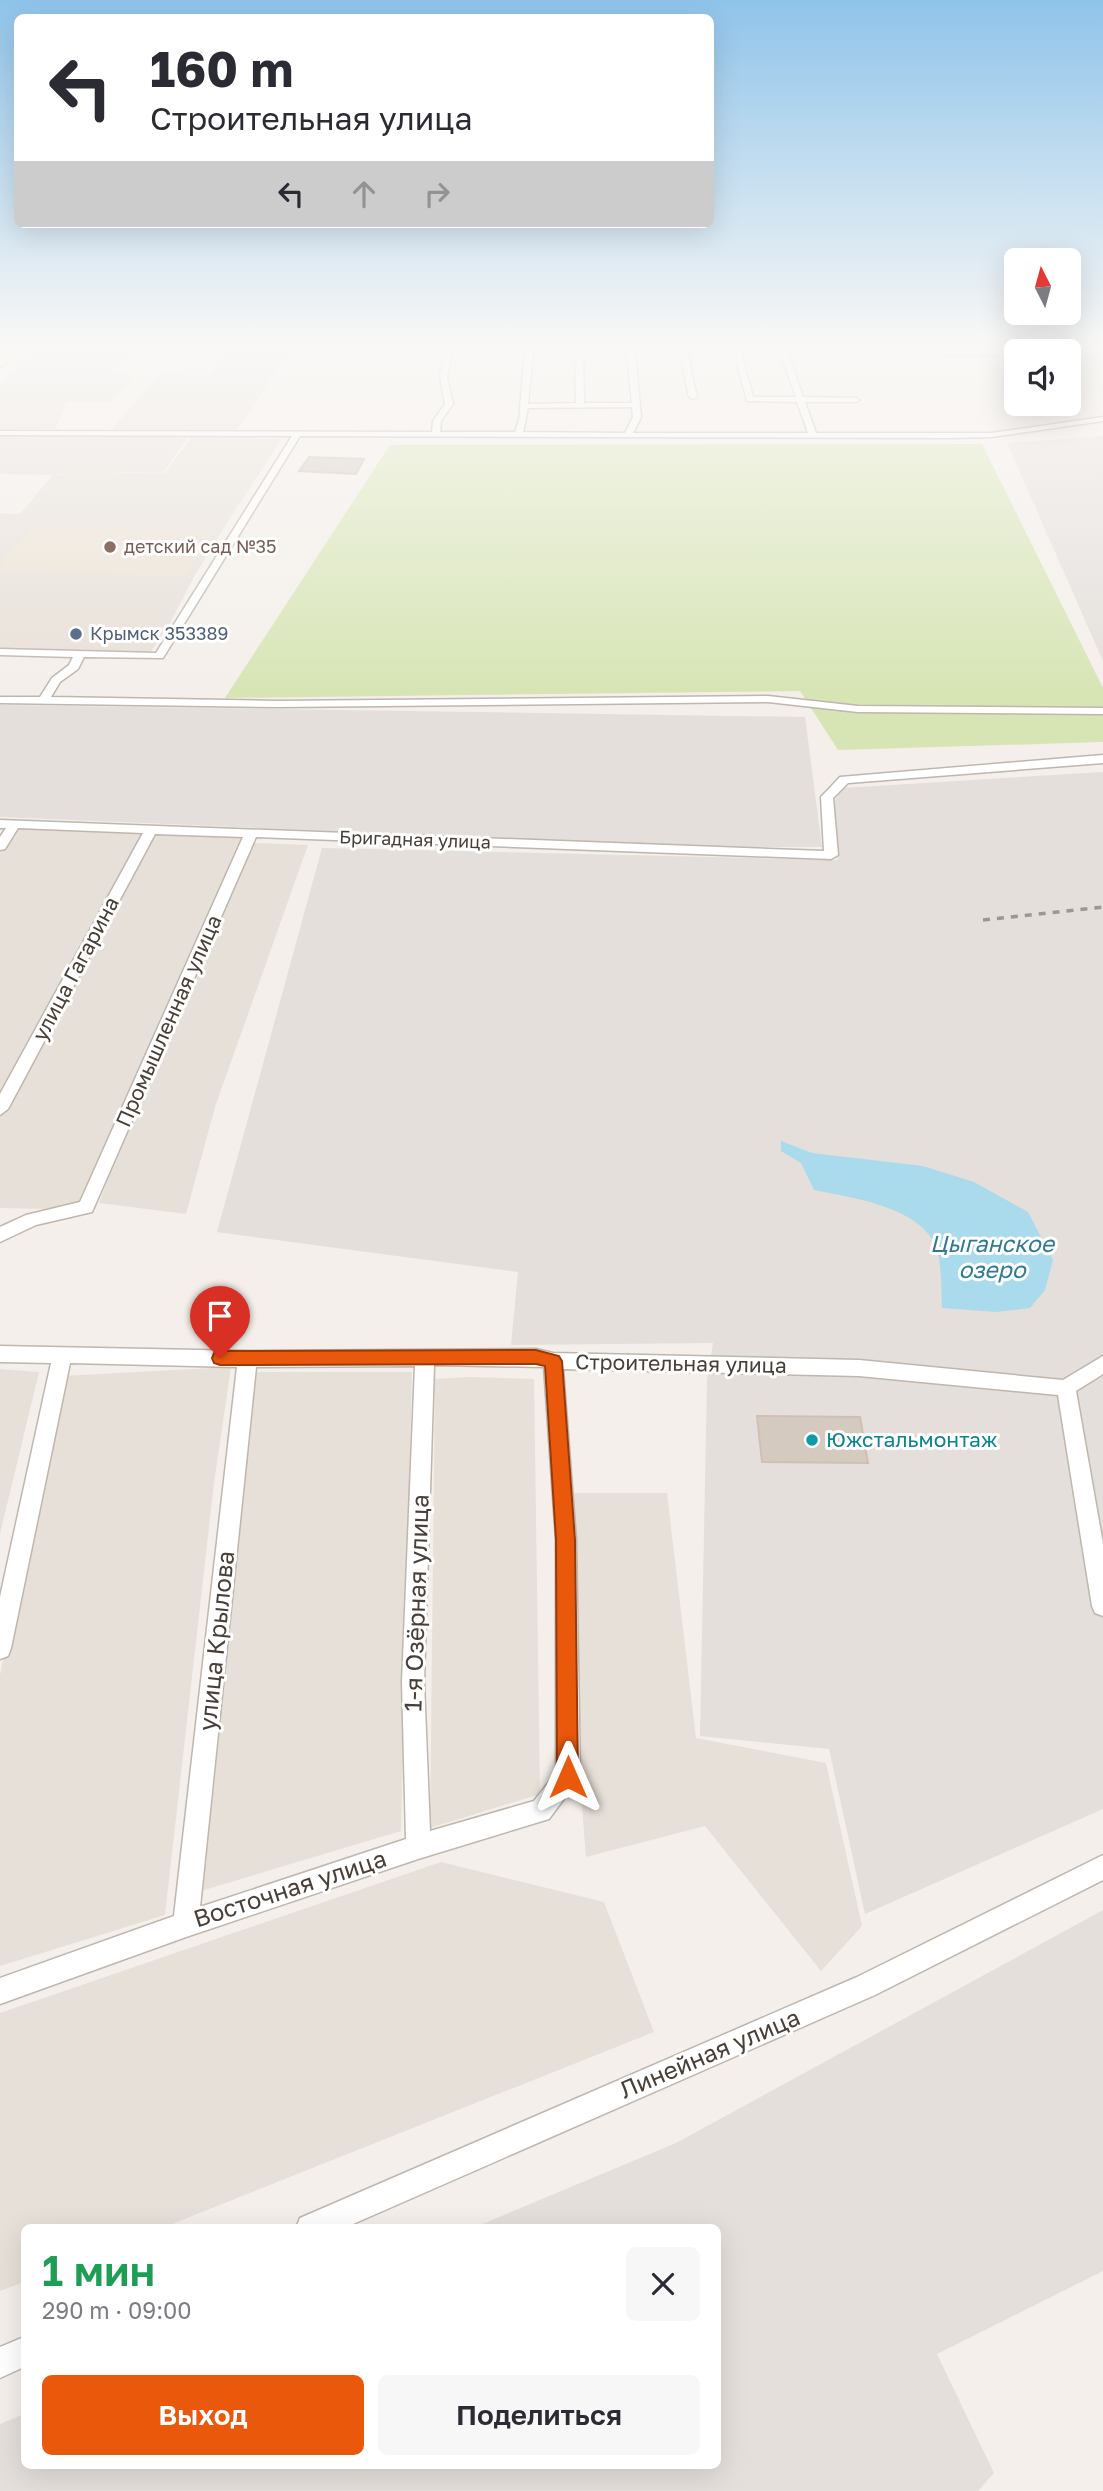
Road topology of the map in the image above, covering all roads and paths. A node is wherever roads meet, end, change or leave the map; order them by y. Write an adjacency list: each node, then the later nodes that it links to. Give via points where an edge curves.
1 (281, 460): 3 (street, via 159,656)
2 (0, 652): 3 (street)
3 (80, 654): 5 (street)
4 (0, 700): 5 (street)
5 (43, 701): 6 (street, via 278,704 768,699 858,709)
6 (1103, 711)
7 (1103, 759): 11 (street, Бригадная улица, via 844,780 827,797 831,855)
8 (0, 824): 9 (street, Бригадная улица)
9 (15, 824): 10 (street, Бригадная улица); 12 (street)
10 (152, 828): 11 (street, Бригадная улица); 13 (street, улица Гагарина)
11 (251, 834): 14 (street, Промышленная улица, via 86,1207 32,1220)
12 (0, 846)
13 (0, 1109)
14 (0, 1236)
15 (0, 1354): 16 (street, Строительная улица)
16 (62, 1356): 18 (street, Строительная улица); 23 (street)
17 (425, 1358): 18 (street, Строительная улица); 19 (street, Строительная улица, via 536,1357); 24 (street, 1-я Озёрная улица, via 413,1682)
18 (247, 1359): 26 (street, улица Крылова)
19 (553, 1361): 21 (street, Строительная улица, via 859,1368); 24 (street, Восточная улица, via 566,1540 568,1777 541,1811)
20 (1103, 1364): 21 (street)
21 (1066, 1388): 22 (street)
22 (1103, 1606)
23 (0, 1648)
24 (418, 1847): 26 (street, Восточная улица)
25 (1103, 1867): 28 (street, Линейная улица, via 866,1986)
26 (186, 1924): 27 (street, Восточная улица)
27 (0, 1991)
28 (319, 2224)
29 (21, 2353): 30 (street)
30 (0, 2362)

